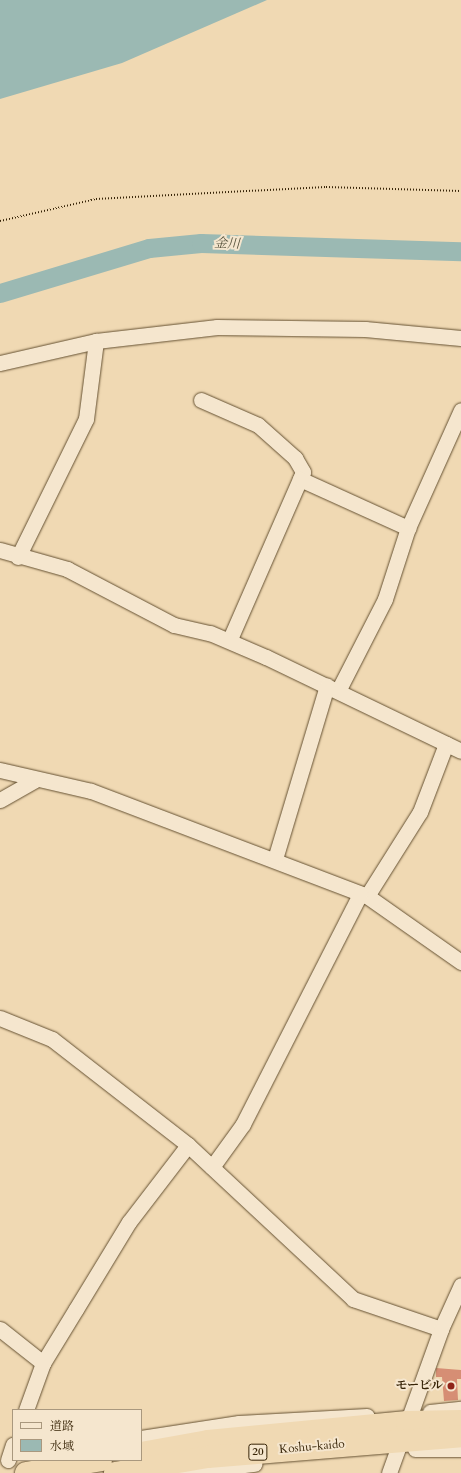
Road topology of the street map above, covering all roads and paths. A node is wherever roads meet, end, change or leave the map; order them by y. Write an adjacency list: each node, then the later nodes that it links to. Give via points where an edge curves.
1 (461, 191): 2 (path, via 326,187 96,199)
2 (0, 221)
3 (461, 338): 4 (street, via 365,329 286,326 217,327)
4 (96, 341): 5 (street); 11 (street, via 86,419)
5 (0, 363)
6 (201, 400): 8 (street, via 258,425 295,458 303,472)
7 (461, 410): 9 (street)
8 (300, 479): 9 (street); 12 (street)
9 (408, 528): 13 (street, via 385,599)
10 (0, 550): 11 (street)
11 (18, 556): 12 (street, via 67,569 174,625)
12 (229, 641): 13 (street)
13 (333, 689): 14 (street); 19 (street)
14 (446, 744): 15 (street); 20 (street, via 420,812)
15 (461, 750)
16 (0, 770): 17 (street)
17 (35, 780): 18 (street); 19 (street, via 91,791)
18 (0, 800)
19 (275, 859): 20 (street)
20 (364, 895): 21 (street); 24 (street, via 243,1124)
21 (461, 962)
22 (0, 1018): 23 (street, via 52,1038)
23 (188, 1145): 24 (street); 28 (street, via 130,1222)
24 (212, 1167): 27 (street, via 353,1300)
25 (461, 1285): 27 (street)
26 (0, 1329): 28 (street)
27 (441, 1329): 32 (street)
28 (44, 1363): 29 (street)
29 (26, 1409)
30 (461, 1409): 32 (street)
31 (461, 1421): 32 (highway, Koshu-kaido / 20)
32 (404, 1431): 33 (highway, Koshu-kaido / 20); 34 (street, via 239,1422); 36 (street); 37 (highway, Koshu-kaido / 20, via 208,1441); 41 (highway, Koshu-kaido / 20, via 208,1457); 42 (street); 43 (street)
33 (461, 1436)
34 (142, 1438)
35 (12, 1448): 38 (street)
36 (461, 1449)
37 (142, 1453)
38 (7, 1460)
39 (95, 1461): 40 (highway)
40 (26, 1473)
41 (116, 1473)
42 (175, 1473)
43 (389, 1473)

